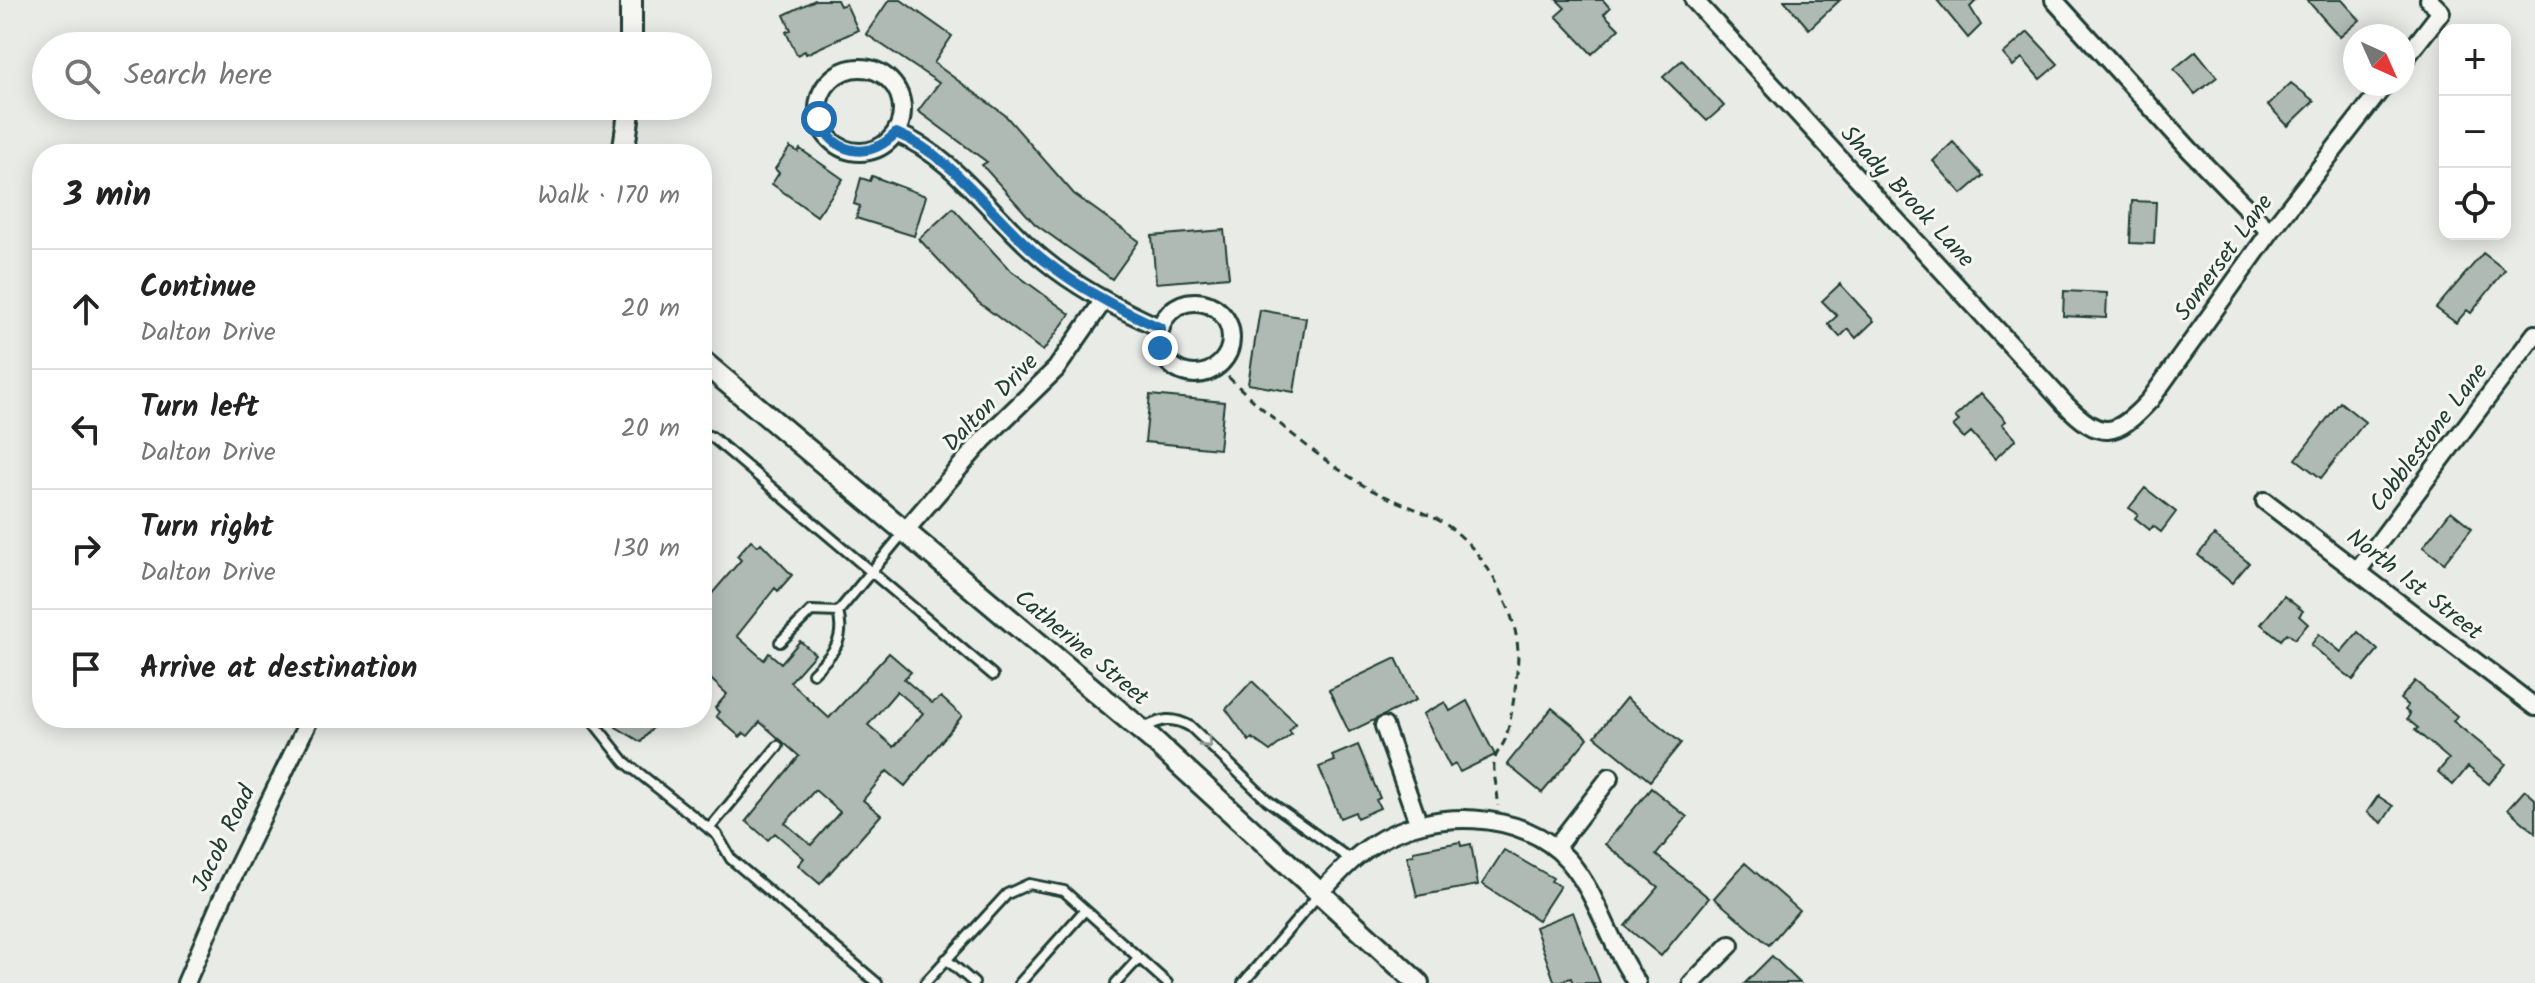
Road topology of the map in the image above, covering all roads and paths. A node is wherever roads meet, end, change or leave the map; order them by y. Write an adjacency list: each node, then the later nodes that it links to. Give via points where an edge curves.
1 (631, 0): 5 (street)
2 (1694, 0): 17 (street, Shady Brook Lane)
3 (2054, 0): 11 (street)
4 (2435, 6): 6 (street)
5 (631, 32)
6 (2415, 40)
7 (2376, 96): 11 (street, Somerset Lane)
8 (628, 120): 10 (street)
9 (896, 133): 9 (street, via 902,101 883,74 852,68 825,86 818,102 819,119 837,146 869,152); 12 (street, via 931,152 1043,259)
10 (624, 144)
11 (2270, 232): 17 (street, Somerset Lane, via 2131,421 2111,431)
12 (1104, 300): 13 (street); 20 (street, Dalton Drive, via 1056,369 983,440)
13 (1161, 328): 15 (street, via 1160,348 1177,370 1205,374); 15 (street, via 1173,310 1186,303 1213,306 1231,328 1232,343)
14 (2535, 334): 21 (street, Cobblestone Lane)
15 (1218, 367): 34 (path, via 1303,443 1358,482 1441,522 1469,544 1491,574 1512,619 1518,653 1511,717 1494,759 1499,789)
16 (712, 369): 20 (street, Catherine Street)
17 (2086, 426)
18 (712, 437): 22 (lane)
19 (2265, 501): 21 (street, North 1st Street)
20 (904, 532): 22 (lane); 31 (street, Catherine Street)
21 (2359, 569): 27 (street, North 1st Street)
22 (872, 573): 23 (lane); 26 (lane)
23 (838, 612): 24 (lane, via 811,611); 25 (lane, via 841,639)
24 (780, 642)
25 (813, 673)
26 (993, 675)
27 (2535, 707)
28 (1384, 726): 35 (street)
29 (305, 728): 45 (street, Jacob Road)
30 (598, 728): 36 (lane, via 625,762)
31 (1140, 730): 38 (lane, one-way to 38, via 1176,718 1191,727 1267,800); 39 (street, Catherine Street)
32 (778, 746): 36 (lane)
33 (1610, 777): 37 (street)
34 (1496, 822): 35 (street); 37 (street, via 1532,831)
35 (1419, 825): 38 (street, via 1375,843)
36 (709, 829): 46 (lane, via 731,859)
37 (1555, 848): 53 (street, via 1596,900)
38 (1351, 860): 39 (street)
39 (1320, 893): 44 (lane); 52 (street, Catherine Street)
40 (1085, 910): 42 (lane); 43 (lane, via 1064,891 1029,884 1007,894); 49 (lane)
41 (1730, 945): 54 (street)
42 (1139, 958): 50 (lane); 51 (lane)
43 (946, 959): 47 (lane); 48 (lane)
44 (1247, 981)
45 (186, 983)
46 (877, 983)
47 (925, 983)
48 (974, 983)
49 (1020, 983)
50 (1116, 983)
51 (1167, 983)
52 (1418, 983)
53 (1637, 983)
54 (1692, 983)

